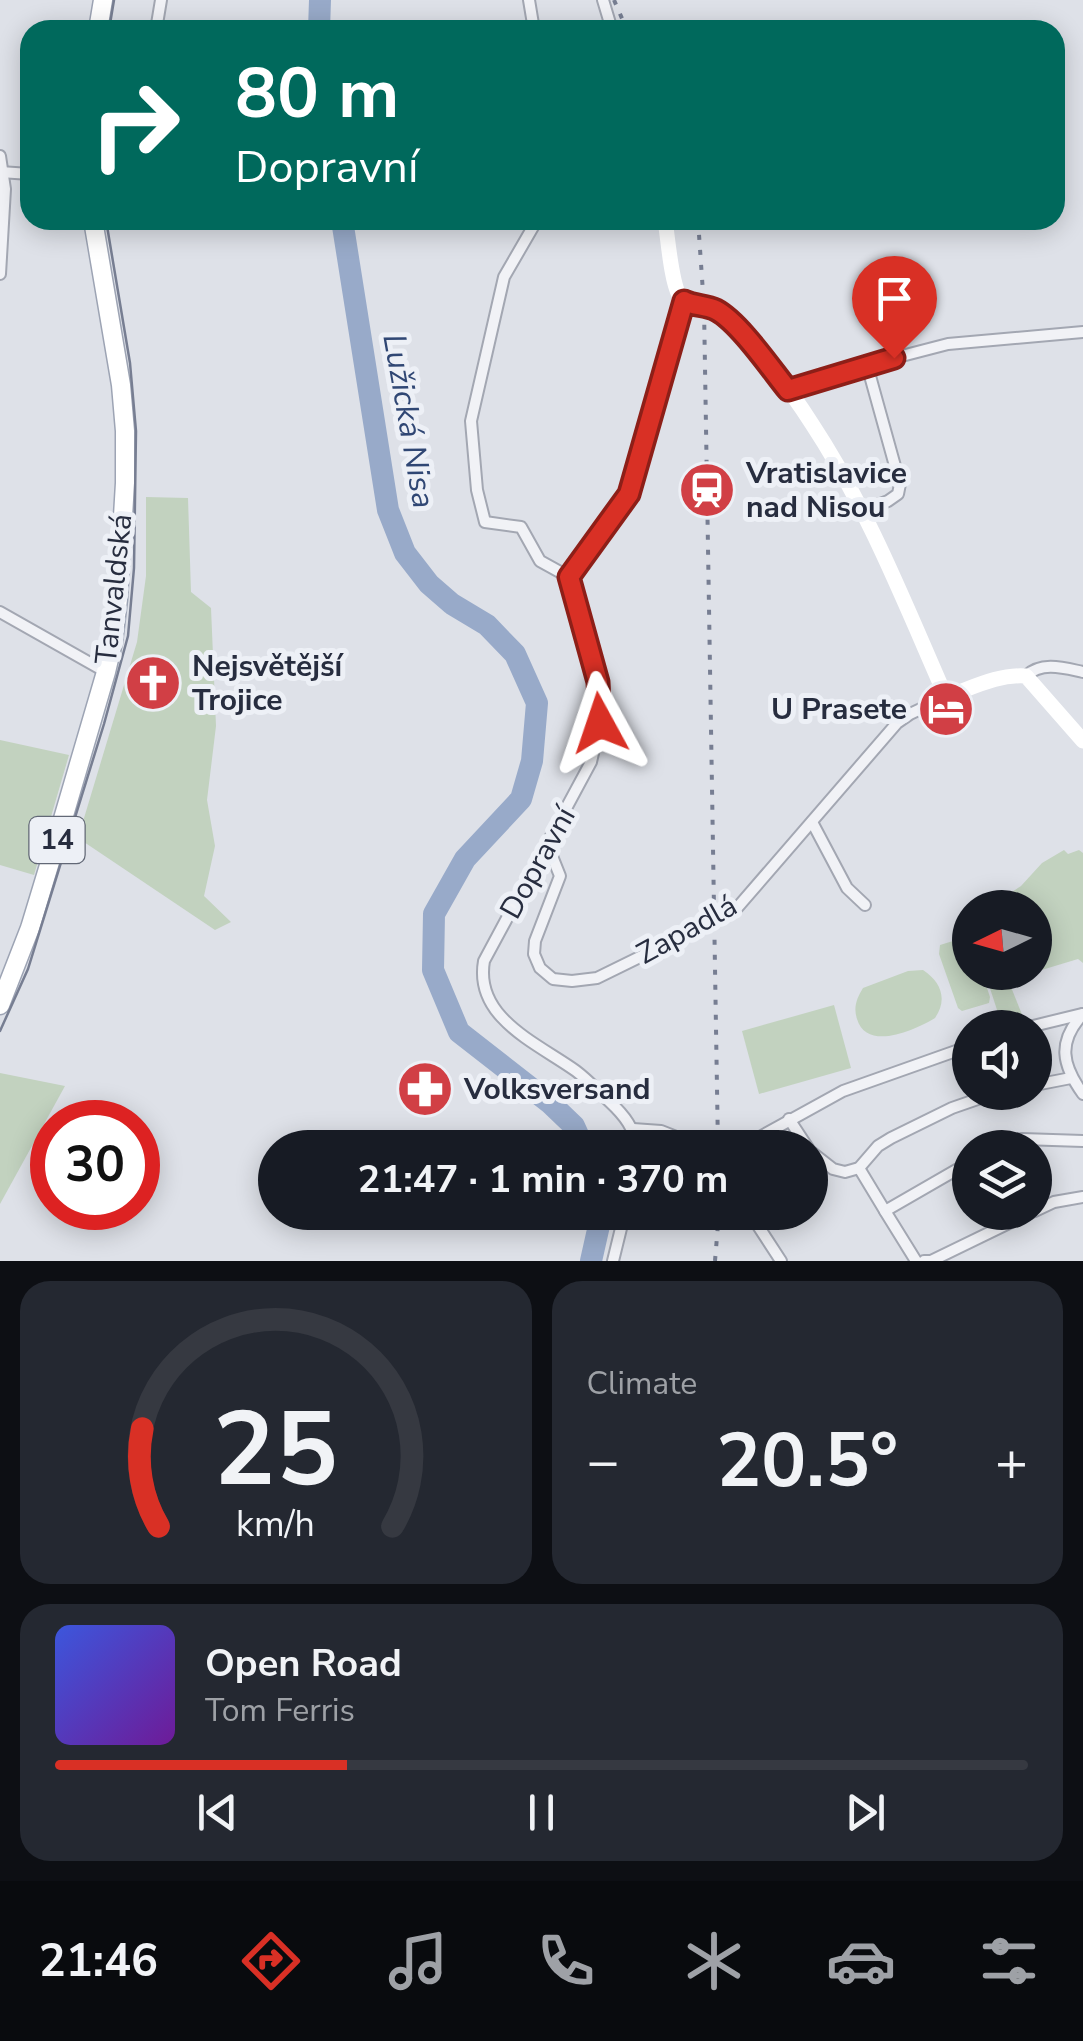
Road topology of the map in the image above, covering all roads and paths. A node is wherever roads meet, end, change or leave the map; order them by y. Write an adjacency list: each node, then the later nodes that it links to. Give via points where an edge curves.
1 (0, 156): 2 (street)
2 (1, 172): 6 (street)
3 (96, 230): 14 (main road, Tanvaldská / 14, via 125,431 118,599)
4 (531, 230): 12 (street, via 504,276 471,421 477,490 486,522 521,527 540,561)
5 (667, 230): 7 (street)
6 (0, 274)
7 (684, 301): 10 (street, via 724,316); 12 (street, via 629,494)
8 (1083, 332): 9 (street, via 948,344)
9 (867, 365): 10 (street); 11 (street, via 900,484 898,494)
10 (788, 390): 11 (street)
11 (862, 511): 17 (street)
12 (569, 577): 20 (street, Dopravní, via 598,682 600,723 592,762)
13 (0, 612): 14 (street)
14 (106, 672): 22 (main road, Tanvaldská / 14, via 30,928)
15 (1083, 672): 16 (street, via 1041,667)
16 (1026, 676): 17 (street); 18 (street)
17 (946, 697): 19 (street, Zapadlá, via 897,723)
18 (1083, 740)
19 (812, 822): 20 (street, Zapadlá, bridge, via 737,908 597,978 572,981 553,979 534,954 560,876); 21 (street, via 847,888)
20 (548, 846): 31 (street, Dopravní, via 484,960 483,986 493,1010 579,1072)
21 (865, 905)
22 (0, 1005)
23 (1083, 1014): 24 (street); 26 (street, via 1072,1025 1064,1053)
24 (1052, 1021)
25 (952, 1052): 30 (street, via 863,1082)
26 (1071, 1078): 27 (street); 28 (street)
27 (1052, 1082)
28 (1083, 1094)
29 (952, 1108): 38 (street, via 890,1138)
30 (789, 1119): 33 (street); 34 (street)
31 (632, 1128): 32 (street)
32 (651, 1130)
33 (770, 1130)
34 (796, 1130)
35 (1052, 1140): 36 (street)
36 (1083, 1141)
37 (828, 1165): 38 (street, via 845,1172)
38 (859, 1168): 42 (street)
39 (952, 1172): 42 (street)
40 (1083, 1196): 41 (street)
41 (1052, 1203)
42 (885, 1211): 48 (street)
43 (621, 1230): 46 (street)
44 (760, 1230): 47 (street)
45 (995, 1230): 49 (street)
46 (613, 1261)
47 (782, 1261)
48 (916, 1261)
49 (924, 1261)

